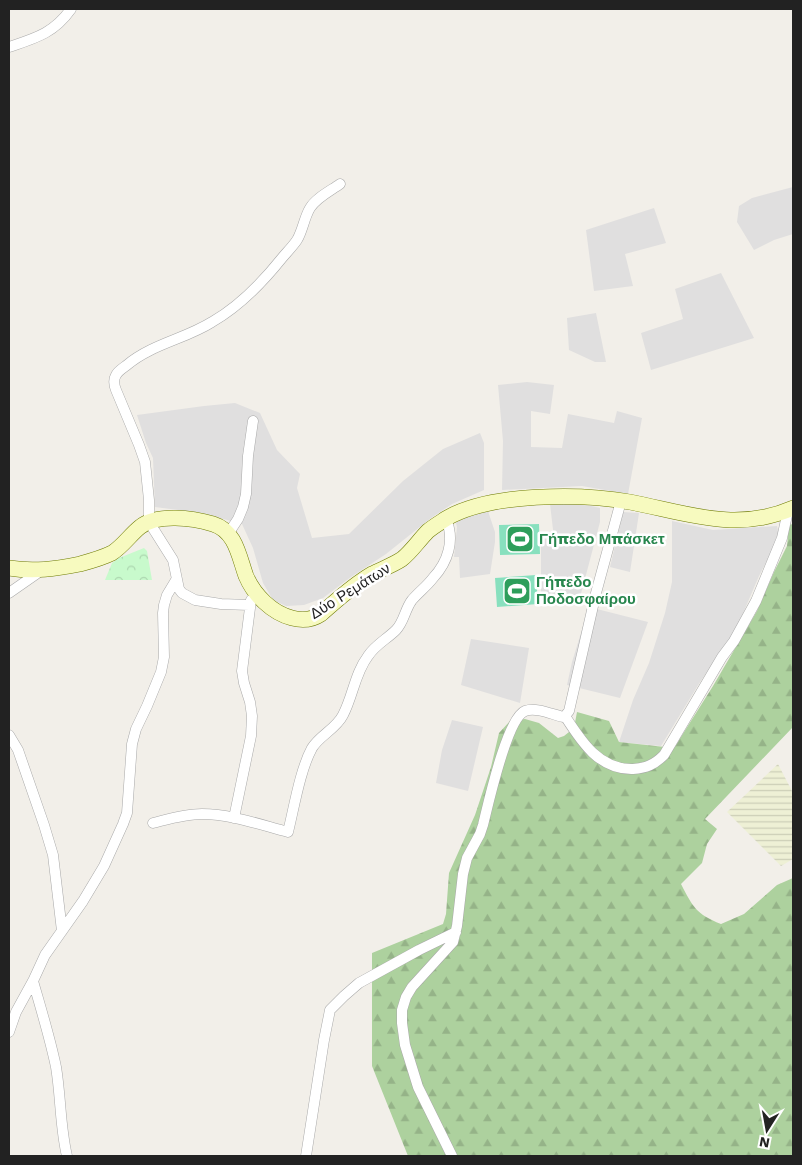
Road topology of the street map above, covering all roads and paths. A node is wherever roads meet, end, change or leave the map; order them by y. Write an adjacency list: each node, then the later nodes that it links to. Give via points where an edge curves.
1 (71, 9): 2 (street, via 54,28)
2 (9, 47)
3 (340, 184): 8 (street, via 310,208 296,240 252,292 213,322 156,346 133,359 116,375 114,384 144,462)
4 (253, 421): 9 (street, via 246,494 238,519)
5 (621, 501): 6 (street, Δύο Ρεμάτων, via 718,520 757,518); 7 (street, Δύο Ρεμάτων, via 564,497 512,500 476,507); 16 (street, via 569,711)
6 (791, 509): 16 (street, via 756,601 664,755 656,763 626,769 610,765 588,749)
7 (446, 519): 13 (street, Δύο Ρεμάτων, via 428,531 403,558 370,575 312,618 302,620 284,616); 18 (street, via 451,536 446,558 433,579 411,601 398,628 369,653 342,716 313,748 288,832)
8 (149, 522): 9 (street, via 168,518 206,522); 11 (street, via 111,553 93,561); 12 (street, via 173,560)
9 (228, 534): 13 (street, Δύο Ρεμάτων, via 236,545)
10 (9, 568): 11 (street)
11 (42, 570): 14 (street)
12 (176, 580): 15 (street, via 182,594 190,598); 20 (street, via 164,605 161,672 136,729 131,750 127,813 100,873)
13 (254, 590): 15 (street)
14 (9, 593)
15 (249, 605): 18 (street, via 242,671 252,716 251,736)
16 (565, 716): 21 (street, via 527,711 514,724 483,826 467,858)
17 (9, 735): 20 (street, via 30,782 53,855)
18 (234, 818): 19 (street, via 202,814)
19 (153, 823)
20 (62, 931): 22 (street)
21 (456, 932): 25 (street, via 358,983 330,1010); 26 (street, via 453,942 412,987 402,1010 405,1045 418,1087)
22 (33, 980): 23 (street); 24 (street, via 56,1065)
23 (9, 1032)
24 (67, 1156)
25 (306, 1156)
26 (452, 1156)

